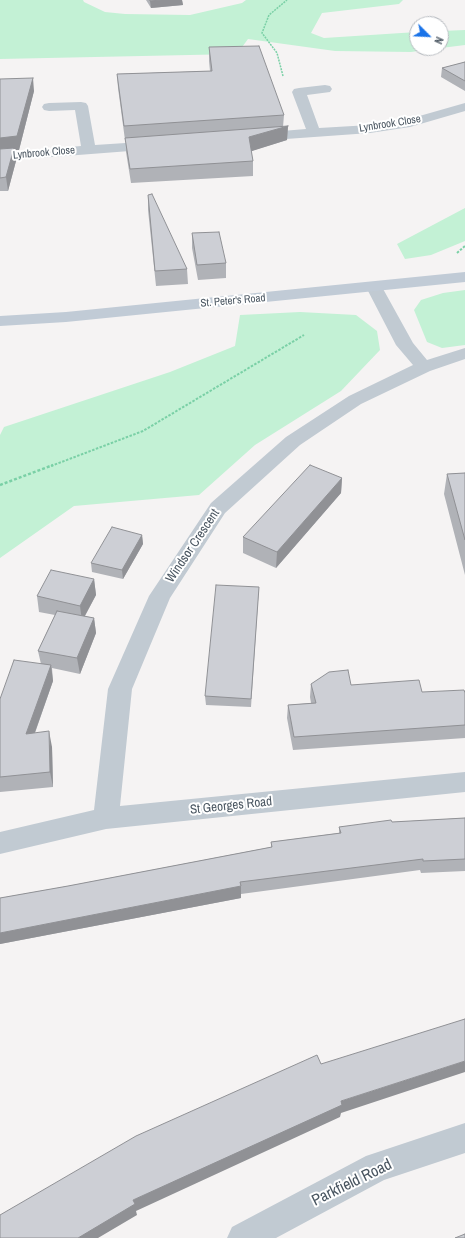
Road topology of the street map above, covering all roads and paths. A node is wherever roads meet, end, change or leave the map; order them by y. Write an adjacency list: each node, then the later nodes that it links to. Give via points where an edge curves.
1 (287, 0): 3 (path, via 269,15 262,33 277,53 286,85)
2 (325, 89): 3 (street)
3 (299, 92): 6 (street)
4 (49, 107): 9 (street, Lynbrook Close, via 81,106)
5 (465, 107): 6 (street, Lynbrook Close, via 410,123)
6 (314, 133): 7 (street, Lynbrook Close)
7 (242, 139)
8 (172, 144): 9 (street, Lynbrook Close)
9 (89, 149): 10 (street, Lynbrook Close)
10 (0, 157)
11 (465, 246): 12 (path)
12 (455, 254)
13 (465, 276): 14 (street, St. Peter's Road)
14 (374, 288): 15 (street, St. Peter's Road); 18 (street, via 405,345)
15 (0, 321)
16 (304, 335): 19 (path, via 143,431)
17 (465, 352): 18 (street, Windsor Crescent)
18 (424, 367): 21 (street, Windsor Crescent, via 355,400 299,437 218,508 160,596 120,689)
19 (0, 485)
20 (465, 782): 21 (street, St Georges Road)
21 (106, 818): 22 (street, St Georges Road)
22 (0, 843)
23 (465, 1138): 24 (street, Parkfield Road, via 377,1167)
24 (243, 1238)

